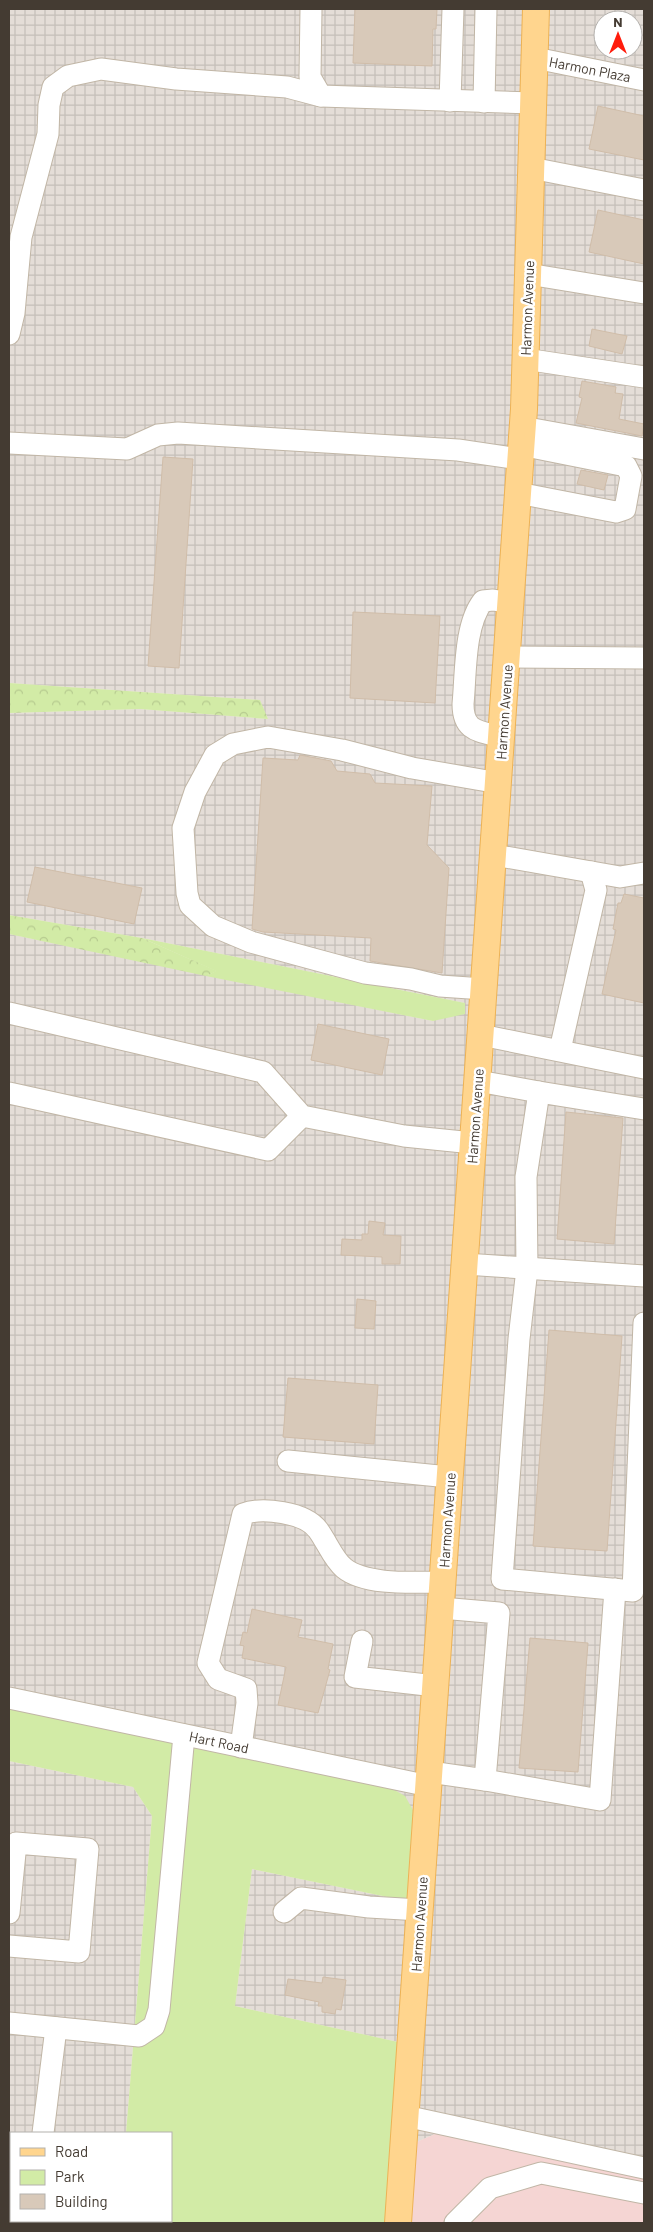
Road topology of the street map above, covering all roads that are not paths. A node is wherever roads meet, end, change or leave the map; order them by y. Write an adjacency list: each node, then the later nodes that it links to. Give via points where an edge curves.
1 (311, 9): 7 (street, via 310,77)
2 (453, 9): 8 (street)
3 (486, 9): 9 (street)
4 (536, 9): 5 (main road, Harmon Avenue)
5 (535, 58): 6 (street, Harmon Plaza); 10 (main road, Harmon Avenue)
6 (644, 80)
7 (321, 96): 8 (street); 15 (street, via 287,87 176,79 101,69 68,76 53,87 48,134 21,236)
8 (450, 101): 9 (street)
9 (484, 102): 10 (street)
10 (534, 104): 11 (main road, Harmon Avenue)
11 (531, 168): 12 (street); 13 (main road, Harmon Avenue)
12 (644, 190)
13 (528, 274): 14 (street); 16 (main road, Harmon Avenue)
14 (644, 293)
15 (9, 334)
16 (525, 359): 17 (street); 19 (main road, Harmon Avenue)
17 (644, 377)
18 (9, 443): 19 (street, via 127,449 158,435 178,433 458,450)
19 (521, 444): 20 (street); 21 (main road, Harmon Avenue); 21 (street, via 608,460 626,466 631,476 624,509 616,512)
20 (644, 449)
21 (518, 493): 22 (main road, Harmon Avenue)
22 (511, 603): 23 (main road, Harmon Avenue); 25 (street, via 482,602 475,610 463,716 475,731)
23 (507, 656): 24 (street); 25 (main road, Harmon Avenue)
24 (644, 658)
25 (502, 737): 26 (main road, Harmon Avenue)
26 (499, 783): 27 (main road, Harmon Avenue); 30 (street, via 268,737 233,744 215,755 196,792 183,828 190,905 213,926 252,942 366,973 410,978 440,986)
27 (494, 855): 28 (street); 30 (main road, Harmon Avenue)
28 (591, 872): 29 (street, via 620,877); 33 (street, via 596,890)
29 (644, 873)
30 (484, 989): 32 (main road, Harmon Avenue)
31 (9, 1013): 39 (street, via 263,1072)
32 (481, 1035): 33 (street); 35 (main road, Harmon Avenue)
33 (560, 1050): 34 (street)
34 (644, 1068)
35 (478, 1081): 36 (street); 40 (main road, Harmon Avenue)
36 (539, 1092): 38 (street); 42 (street, via 526,1177)
37 (9, 1094): 39 (street, via 268,1150)
38 (644, 1109)
39 (302, 1116): 40 (street, via 404,1136)
40 (473, 1144): 41 (main road, Harmon Avenue)
41 (465, 1264): 42 (street); 46 (main road, Harmon Avenue)
42 (526, 1269): 43 (street); 47 (street)
43 (644, 1276)
44 (644, 1323): 49 (street)
45 (288, 1461): 46 (street)
46 (450, 1477): 48 (main road, Harmon Avenue)
47 (502, 1579): 49 (street); 51 (street)
48 (443, 1582): 50 (main road, Harmon Avenue); 56 (street, via 365,1578 344,1568 317,1528 300,1516 255,1509 243,1514 208,1663 218,1679 246,1689)
49 (631, 1593): 58 (street, Hart Road, via 600,1800)
50 (441, 1608): 51 (street); 53 (main road, Harmon Avenue)
51 (499, 1613): 58 (street)
52 (362, 1641): 53 (street, via 355,1677)
53 (436, 1686): 57 (main road, Harmon Avenue)
54 (9, 1698): 55 (street, Hart Road)
55 (184, 1735): 56 (street, Hart Road); 64 (street, via 154,2026 139,2036)
56 (241, 1747): 57 (street, Hart Road)
57 (430, 1779): 58 (street, Hart Road); 59 (main road, Harmon Avenue)
58 (485, 1780)
59 (420, 1910): 60 (street, via 301,1898); 65 (main road, Harmon Avenue)
60 (284, 1912)
61 (9, 1913): 62 (street, via 16,1843 88,1848 79,1952)
62 (9, 1946)
63 (9, 2023): 64 (street)
64 (56, 2028): 66 (street)
65 (406, 2116): 67 (street); 69 (main road, Harmon Avenue)
66 (43, 2132)
67 (644, 2168)
68 (644, 2193): 70 (street, via 541,2173 490,2188)
69 (398, 2223)
70 (455, 2223)

